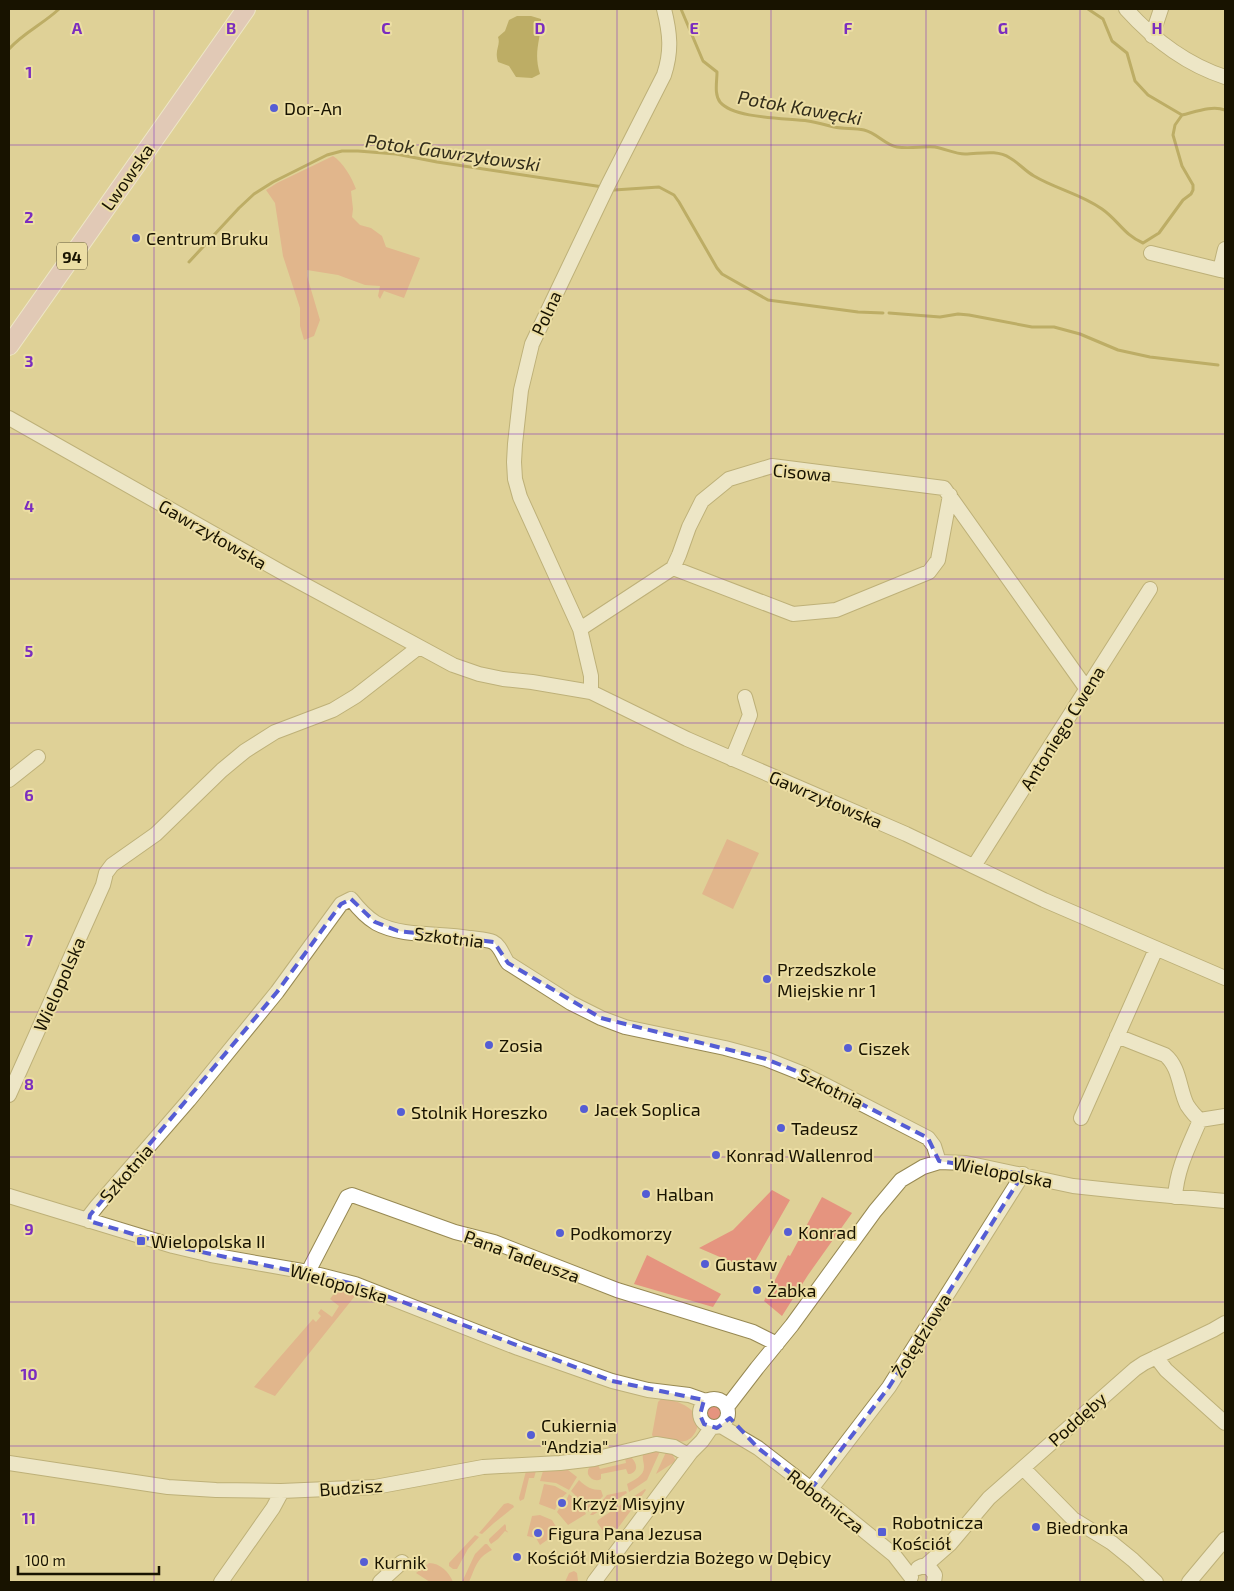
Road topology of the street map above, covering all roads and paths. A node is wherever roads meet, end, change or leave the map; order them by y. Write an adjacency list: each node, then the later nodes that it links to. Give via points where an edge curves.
1 (246, 9): 10 (main road, Lwowska / 94)
2 (664, 9): 15 (street, Polna, via 670,47 664,75 539,328 532,344 520,399 515,479 520,497)
3 (1126, 9): 5 (street)
4 (1161, 9): 5 (street)
5 (1152, 36): 6 (street, via 1205,70)
6 (1225, 77)
7 (1225, 249): 9 (street)
8 (1151, 253): 9 (street)
9 (1223, 270)
10 (9, 346)
11 (9, 418): 16 (street, Gawrzyłowska)
12 (950, 495): 13 (street, Cisowa, via 944,488 772,466 729,479 702,501); 13 (street, via 938,560 929,572 836,610 792,614); 17 (street)
13 (673, 568): 15 (street)
14 (1150, 589): 17 (street, Antoniego Cwena)
15 (580, 629): 18 (street, Polna)
16 (419, 647): 18 (street, Gawrzyłowska, via 479,674); 27 (street, Wielopolska, via 333,710 275,732 245,751 156,834 112,865)
17 (1086, 688): 23 (street, Antoniego Cwena)
18 (591, 692): 21 (street, Gawrzyłowska)
19 (745, 697): 21 (street, via 750,715)
20 (38, 758): 22 (street)
21 (732, 759): 23 (street, Gawrzyłowska)
22 (9, 780)
23 (974, 866): 24 (street, Gawrzyłowska)
24 (1156, 949): 25 (street, Gawrzyłowska); 26 (street)
25 (1225, 978)
26 (1117, 1036): 29 (street); 30 (street, via 1169,1058 1187,1104)
27 (9, 1094)
28 (1225, 1116): 30 (street)
29 (1081, 1118)
30 (1200, 1120): 34 (street, via 1182,1159)
31 (939, 1162): 32 (street, Wielopolska, via 966,1163); 36 (street, Szkotnia, via 928,1138 801,1073 725,1048 625,1027 601,1018 508,963 494,942 398,931 375,922 351,899 341,904 277,992 97,1206); 39 (street, Wielopolska, via 914,1171 892,1190)
32 (1023, 1174): 34 (street, Wielopolska, via 1073,1186); 46 (street, Żołędziowa, via 889,1387)
33 (9, 1196): 36 (street, Wielopolska)
34 (1175, 1197): 35 (street, Wielopolska)
35 (1225, 1201)
36 (89, 1220): 37 (street, Wielopolska, via 173,1246)
37 (308, 1272): 39 (street, Pana Tadeusza, via 347,1197 352,1195 455,1232 494,1242 617,1290 753,1332); 41 (street, Wielopolska, via 355,1284 612,1381 690,1395)
38 (1225, 1322): 40 (street, Poddęby)
39 (778, 1344): 41 (street, Wielopolska)
40 (1156, 1357): 42 (street); 45 (street, Poddęby, via 1135,1369)
41 (715, 1414): 43 (street); 46 (street, Robotnicza)
42 (1225, 1423)
43 (690, 1453): 47 (street, Budzisz, via 656,1444 594,1459 483,1467 374,1487); 55 (street)
44 (9, 1463): 47 (street, Budzisz, via 168,1487)
45 (1023, 1468): 51 (street, Poddęby, via 989,1498 950,1544); 56 (street, via 1073,1519 1112,1543)
46 (810, 1489): 49 (street, Robotnicza)
47 (281, 1491): 53 (street, via 274,1508)
48 (1225, 1539): 57 (street)
49 (894, 1555): 51 (street, Robotnicza); 52 (street, Robotnicza)
50 (402, 1562): 54 (street)
51 (932, 1574): 52 (street, Poddęby, via 914,1570)
52 (912, 1581)
53 (221, 1582)
54 (380, 1582)
55 (594, 1582)
56 (1156, 1582)
57 (1189, 1582)

